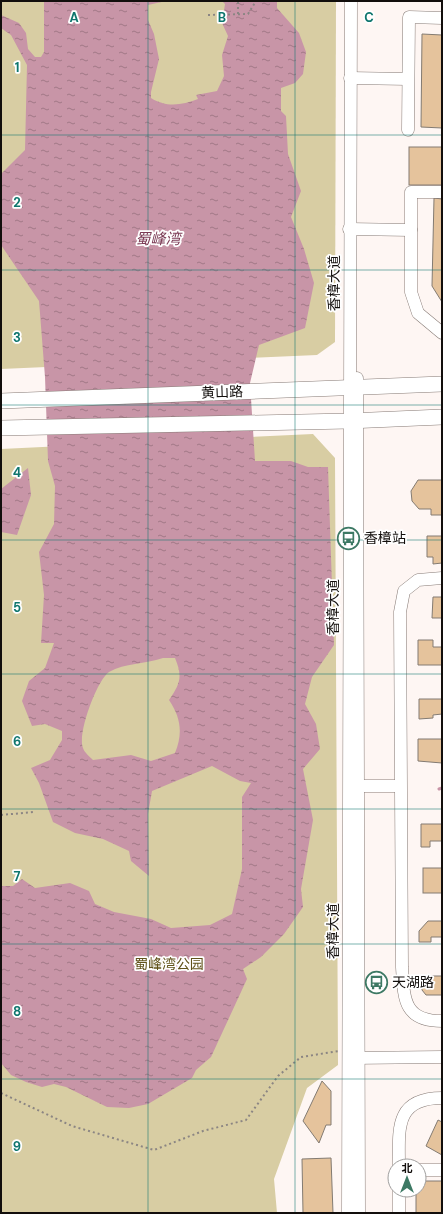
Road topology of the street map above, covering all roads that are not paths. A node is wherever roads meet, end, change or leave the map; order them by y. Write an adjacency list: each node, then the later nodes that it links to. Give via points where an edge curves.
1 (350, 1): 4 (street, 香樟大道)
2 (356, 1): 4 (street, 香樟大道)
3 (442, 18): 5 (street, via 408,17)
4 (353, 78): 5 (street); 8 (street, 香樟大道)
5 (408, 79): 6 (street)
6 (408, 130)
7 (442, 192): 9 (street, via 412,192)
8 (353, 229): 9 (street); 12 (street, 香樟大道)
9 (412, 230): 10 (street, via 412,292 418,313)
10 (442, 333)
11 (442, 384): 12 (main road, 黄山路)
12 (353, 386): 13 (main road, 黄山路); 15 (street, 香樟大道)
13 (1, 401)
14 (442, 417): 15 (main road)
15 (353, 421): 16 (main road); 18 (street, 香樟大道)
16 (1, 428)
17 (442, 578): 19 (street, via 418,580 404,591 400,612)
18 (353, 786): 19 (street); 21 (street, 香樟大道)
19 (400, 786): 20 (street, via 404,1000 414,1014 428,1021)
20 (442, 1021)
21 (351, 1055): 22 (street); 28 (street, 香樟大道); 29 (street, 香樟大道)
22 (442, 1057)
23 (442, 1098): 24 (street, via 412,1104 403,1116 399,1127)
24 (399, 1158)
25 (427, 1170): 26 (street)
26 (442, 1170)
27 (399, 1198): 30 (street)
28 (348, 1213)
29 (359, 1213)
30 (400, 1213)

